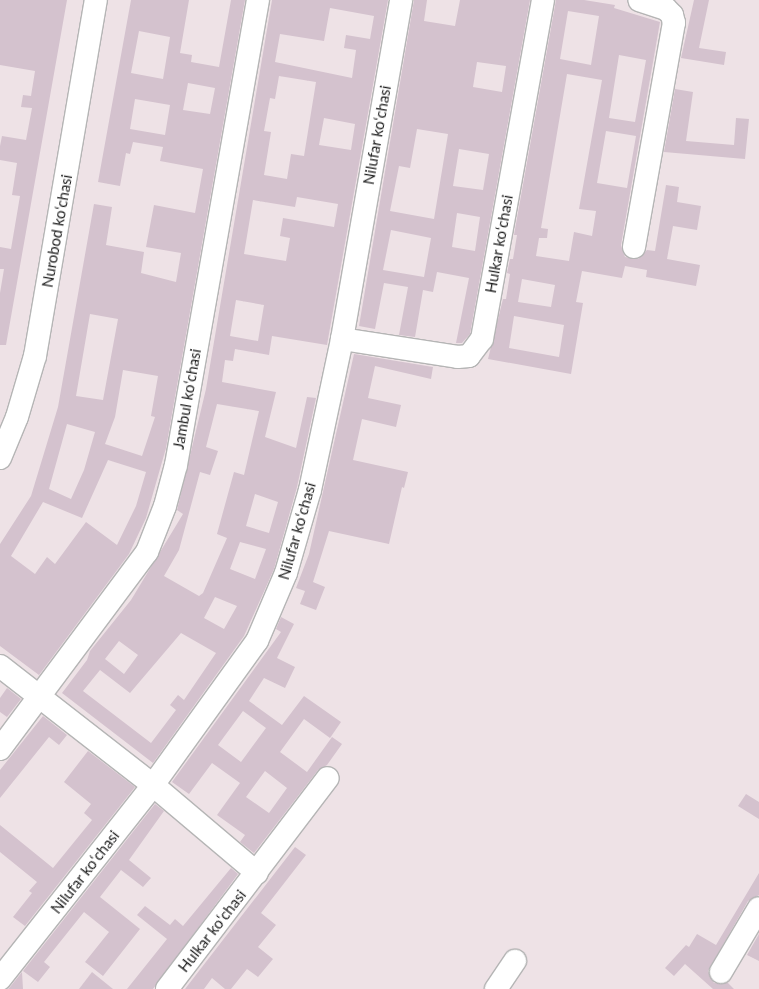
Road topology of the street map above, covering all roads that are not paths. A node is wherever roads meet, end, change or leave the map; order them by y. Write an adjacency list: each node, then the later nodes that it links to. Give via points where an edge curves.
1 (96, 0): 8 (street, Nurobod koʻchasi, via 35,356 17,417)
2 (258, 0): 10 (street, Jambul koʻchasi, via 176,465 165,506 147,552)
3 (401, 0): 7 (street, Nilufar koʻchasi)
4 (542, 0): 7 (street, Hulkar koʻchasi, via 482,339 469,356)
5 (639, 0): 6 (street, via 666,9 672,14 674,23)
6 (634, 247)
7 (342, 340): 13 (street, Nilufar koʻchasi, via 310,490 286,574 256,641)
8 (0, 458)
9 (0, 666): 10 (street)
10 (39, 699): 11 (street, Jambul koʻchasi); 13 (street)
11 (0, 749)
12 (328, 778): 14 (street, Hulkar koʻchasi)
13 (153, 785): 14 (street); 18 (street, Nilufar koʻchasi)
14 (257, 873): 19 (street, Hulkar koʻchasi)
15 (759, 908): 17 (street)
16 (515, 961): 20 (street)
17 (721, 972)
18 (0, 980)
19 (167, 989)
20 (496, 989)

